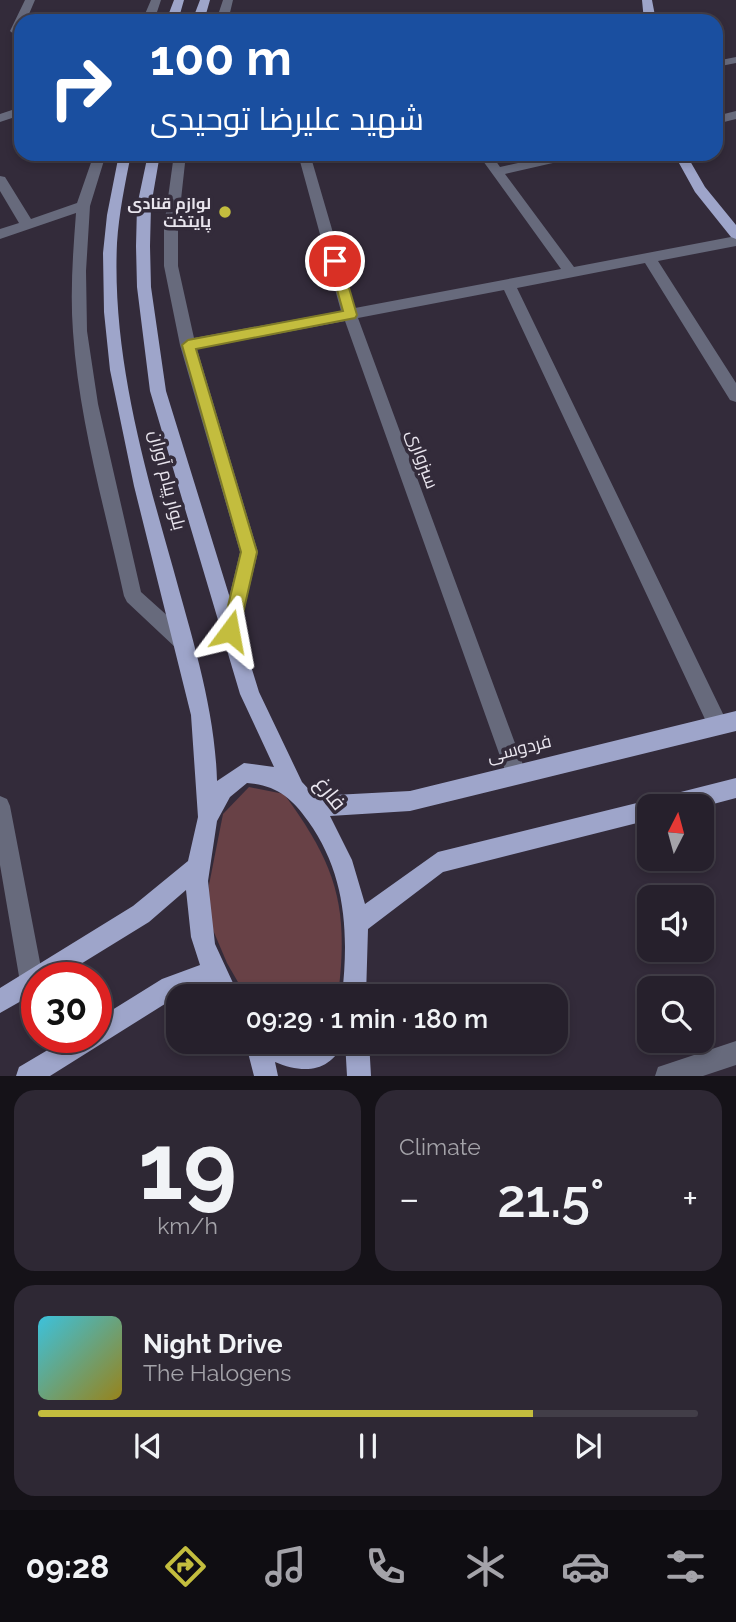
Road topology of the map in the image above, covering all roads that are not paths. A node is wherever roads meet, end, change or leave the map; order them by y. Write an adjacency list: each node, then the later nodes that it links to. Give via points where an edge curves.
1 (98, 161): 11 (street)
2 (124, 161): 24 (main road, بلوار پیام آوران, via 111,242 113,321 123,404)
3 (153, 161): 23 (main road, بلوار پیام آوران, via 144,206 143,246 158,391)
4 (179, 161): 21 (street, via 171,228 172,265)
5 (306, 161): 20 (street, سبزواری)
6 (489, 161): 9 (street)
7 (545, 161): 9 (street)
8 (684, 161): 12 (main road, via 699,189)
9 (497, 172): 18 (street)
10 (0, 180): 13 (street)
11 (83, 206): 13 (street); 24 (street, via 80,331 90,404 133,596)
12 (730, 218): 15 (main road)
13 (27, 224): 14 (street)
14 (0, 234)
15 (736, 234)
16 (736, 241): 17 (street)
17 (650, 259): 18 (street); 22 (street)
18 (571, 274): 19 (street)
19 (509, 285): 20 (street); 25 (street)
20 (350, 315): 21 (street); 26 (street, سبزواری)
21 (188, 345): 23 (street, via 249,552)
22 (736, 396)
23 (230, 631): 27 (main road, بلوار پیام آوران, via 250,694)
24 (183, 642): 33 (main road, بلوار پیام آوران, via 202,718)
25 (727, 723): 26 (main road, فردوسی)
26 (516, 773): 31 (main road, فردوسی, via 410,801)
27 (295, 788): 31 (main road, فارغ); 33 (main road, فارغ, via 271,776 244,773 223,791)
28 (736, 788): 29 (main road)
29 (713, 794)
30 (0, 806): 36 (street)
31 (311, 807): 35 (main road, فارغ, via 334,841 351,881)
32 (637, 813): 35 (main road, via 438,863)
33 (208, 816): 34 (main road, فارغ)
34 (199, 866): 37 (main road, via 141,914); 38 (main road, فارغ, via 198,916)
35 (357, 923): 40 (main road, فارغ)
36 (32, 962)
37 (63, 962)
38 (215, 972): 39 (main road, فارغ); 43 (main road, via 170,987)
39 (222, 984)
40 (354, 984)
41 (21, 988): 42 (main road)
42 (0, 1001)
43 (112, 1024)
44 (66, 1053): 51 (main road)
45 (736, 1053): 50 (street)
46 (262, 1054): 52 (main road)
47 (283, 1054): 48 (main road, via 315,1058)
48 (319, 1054)
49 (357, 1054): 53 (main road)
50 (676, 1075)
51 (28, 1076)
52 (266, 1076)
53 (359, 1076)

